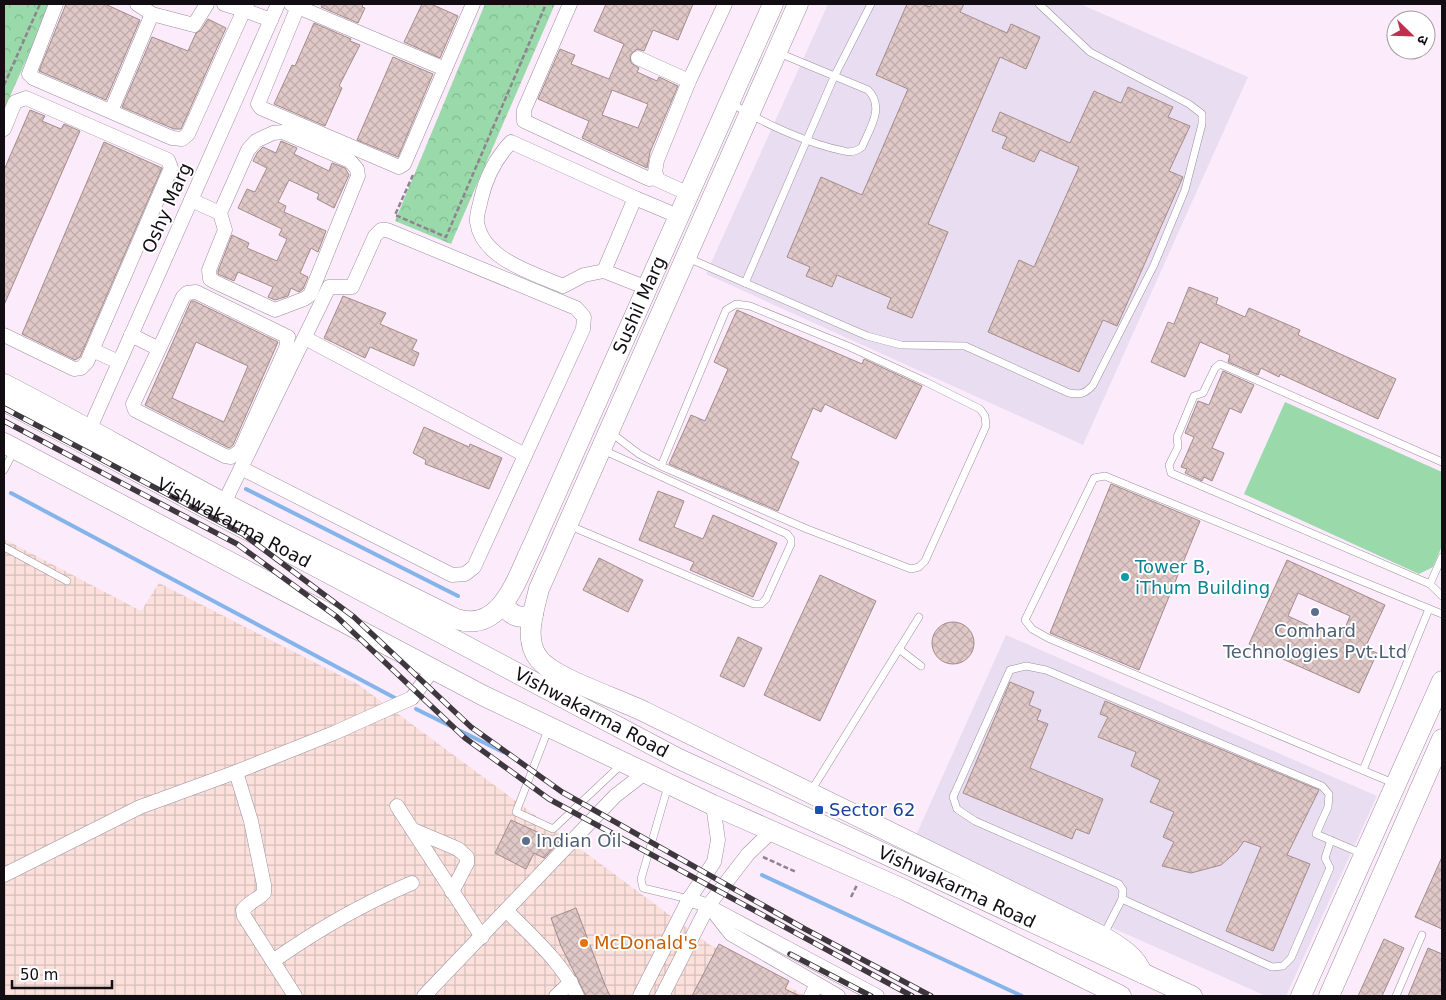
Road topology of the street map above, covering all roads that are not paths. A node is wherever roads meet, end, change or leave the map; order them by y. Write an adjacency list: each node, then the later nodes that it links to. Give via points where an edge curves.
1 (56, 4): 23 (street, via 29,74)
2 (137, 4): 15 (street)
3 (207, 4): 15 (street, via 194,25)
4 (224, 4): 14 (street)
5 (278, 4): 16 (street, Oshy Marg)
6 (570, 4): 27 (street, via 524,110 524,121 649,179)
7 (725, 4): 21 (street)
8 (773, 4): 22 (street, Sushil Marg)
9 (798, 4): 17 (street, Sushil Marg)
10 (871, 4): 20 (lane)
11 (1039, 4): 35 (lane, via 1090,52 1202,114 1185,190 1154,265 1093,386 1079,394 1069,392 966,346 883,342)
12 (296, 5): 19 (street); 19 (street, via 258,104 261,108 399,167 404,164)
13 (468, 5): 19 (street)
14 (245, 7): 16 (street); 23 (street, via 188,134 182,139 172,138)
15 (152, 14): 23 (street)
16 (271, 20): 30 (street, Oshy Marg)
17 (776, 52): 20 (lane); 24 (street, Sushil Marg)
18 (638, 58): 21 (street)
19 (445, 69)
20 (834, 77): 26 (lane); 26 (lane, via 868,90 875,96 877,110 862,147 845,152)
21 (689, 81): 27 (street, via 657,160)
22 (729, 102): 24 (lane); 28 (street, Sushil Marg)
23 (111, 111)
24 (749, 115): 26 (lane); 33 (street, Sushil Marg)
25 (4, 129): 41 (street, via 16,102 26,98 171,163)
26 (807, 140): 35 (lane)
27 (657, 178): 28 (street)
28 (689, 194): 32 (street, Sushil Marg)
29 (635, 198): 32 (street); 34 (street); 34 (street, via 511,142 496,158 483,190 477,221 485,241 505,260 563,286 584,275)
30 (191, 200): 31 (street); 38 (street, Oshy Marg)
31 (220, 213): 31 (street, via 248,150 256,141 273,133 283,132 342,157 358,169 310,295 284,308 272,308 210,279 209,270 225,230)
32 (678, 216): 36 (street, Sushil Marg)
33 (686, 257): 35 (lane); 46 (street, Sushil Marg)
34 (604, 271): 36 (street)
35 (745, 283)
36 (647, 288): 61 (street, Sushil Marg)
37 (4, 335): 41 (street, via 74,369 87,362)
38 (131, 336): 40 (street); 42 (street, Oshy Marg)
39 (305, 338): 48 (street); 48 (street, via 329,288 352,287 380,230 387,230 576,308 584,317 583,329); 51 (street)
40 (159, 349): 40 (street, via 183,297 191,292 288,337 286,348 236,455 225,456 135,410 133,404)
41 (92, 350): 42 (street)
42 (119, 362): 45 (street, Oshy Marg)
43 (4, 384): 45 (street)
44 (4, 401): 56 (street, Vishwakarma Road)
45 (90, 428): 53 (street)
46 (605, 440): 50 (lane); 54 (street, Sushil Marg); 54 (lane, via 787,534 791,539 787,553 766,598 761,604 754,604)
47 (9, 446): 52 (lane); 69 (street, Vishwakarma Road)
48 (525, 455): 51 (street, via 474,567 465,574 452,575)
49 (1442, 462): 59 (lane, via 1220,364 1203,393 1194,396 1169,466 1171,473)
50 (661, 466): 50 (lane, via 807,529 911,569 925,561 986,426 985,416 980,409 909,374 750,306 736,304 726,310)
51 (242, 468): 53 (street)
52 (4, 470)
53 (224, 503): 56 (street)
54 (567, 525): 63 (street, Sushil Marg, via 538,589)
55 (4, 547): 58 (lane)
56 (308, 554): 61 (street, via 466,622 480,622); 71 (street, Vishwakarma Road)
57 (1442, 557): 59 (lane)
58 (67, 582)
59 (1430, 584): 60 (lane)
60 (1442, 596)
61 (504, 604): 63 (street, via 518,617 526,618)
62 (1429, 609): 64 (lane); 77 (lane); 77 (lane, via 1105,476 1094,478 1026,620 1032,629 1048,638)
63 (533, 614): 67 (street, Sushil Marg, via 533,648)
64 (1442, 614)
65 (919, 617): 66 (lane)
66 (899, 649): 68 (lane); 82 (lane)
67 (545, 666): 71 (street, Sushil Marg); 73 (street)
68 (921, 666)
69 (433, 669): 72 (street, Vishwakarma Road); 78 (street, via 412,698)
70 (1442, 681): 81 (street)
71 (556, 695): 75 (street, Vishwakarma Road)
72 (550, 727): 76 (street, Vishwakarma Road); 76 (lane, via 516,812 553,829)
73 (676, 727): 75 (street); 82 (street)
74 (1442, 740): 118 (street)
75 (664, 752): 89 (street, Vishwakarma Road)
76 (624, 762): 79 (street, Vishwakarma Road)
77 (1363, 770): 81 (lane)
78 (236, 772): 90 (street, via 140,807); 103 (street, via 252,821 264,885 264,894 248,904 243,910 244,916)
79 (646, 772): 80 (street, Vishwakarma Road); 98 (street, via 615,796)
80 (668, 783): 83 (street, Vishwakarma Road); 95 (lane, via 641,879 643,888)
81 (1396, 784): 88 (street)
82 (811, 792): 101 (street)
83 (713, 805): 86 (street, Vishwakarma Road); 95 (street, via 717,852 714,862)
84 (397, 806): 85 (street)
85 (413, 830): 93 (street); 93 (street, via 458,849 467,857)
86 (772, 831): 92 (street, Vishwakarma Road); 97 (street, via 748,854)
87 (1331, 840): 88 (lane); 96 (lane, via 1325,858 1330,868 1291,958 1283,966 1272,967); 96 (lane, via 1316,834 1328,807 1329,794 1322,786 1046,670 1026,666 1010,670 953,796 957,808 975,821 1119,884 1123,890)
88 (1364, 855): 117 (street)
89 (916, 869): 92 (street, via 922,875 922,886 913,891); 94 (street, Vishwakarma Road)
90 (4, 875)
91 (412, 883): 103 (street, via 350,912)
92 (905, 890): 99 (street, Vishwakarma Road)
93 (452, 892): 102 (street)
94 (963, 892): 99 (street, via 956,890 947,895 945,906); 104 (street, Vishwakarma Road)
95 (689, 899): 97 (street); 111 (street)
96 (1122, 899): 101 (lane)
97 (708, 906): 106 (street, via 731,934); 112 (street); 114 (street)
98 (507, 911): 102 (street); 105 (street)
99 (953, 914): 115 (street, Vishwakarma Road)
100 (1422, 935): 119 (lane)
101 (1102, 936): 104 (street, via 1139,964)
102 (482, 937): 108 (street)
103 (273, 961): 107 (street)
104 (1142, 972): 116 (street, Vishwakarma Road)
105 (571, 982): 109 (street); 110 (street)
106 (814, 990): 113 (street)
107 (295, 996)
108 (424, 996)
109 (556, 996)
110 (577, 996)
111 (640, 996)
112 (662, 996)
113 (838, 996)
114 (877, 996)
115 (1121, 996)
116 (1192, 996)
117 (1301, 996)
118 (1329, 996)
119 (1396, 996)

